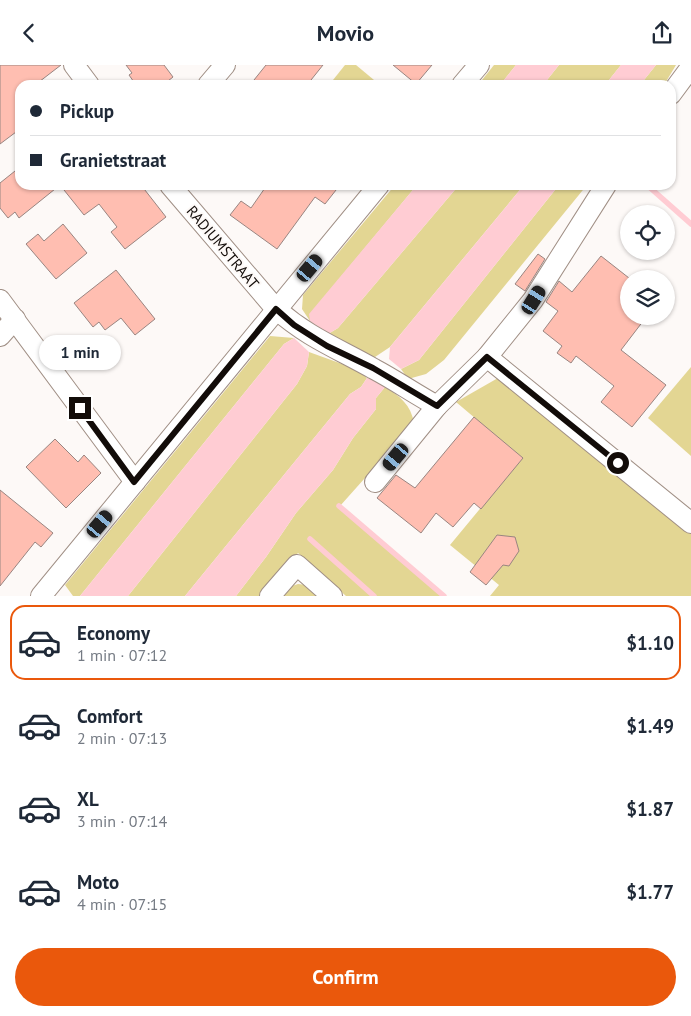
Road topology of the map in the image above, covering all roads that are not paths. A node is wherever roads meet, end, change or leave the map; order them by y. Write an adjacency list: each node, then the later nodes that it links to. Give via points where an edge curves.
1 (74, 65): 5 (street)
2 (225, 65): 6 (street)
3 (479, 65): 7 (street)
4 (691, 67): 8 (street)
5 (85, 80)
6 (212, 80)
7 (466, 80)
8 (676, 87)
9 (174, 190): 13 (street, RADIUMSTRAAT)
10 (375, 190): 13 (street)
11 (603, 190): 16 (street, via 534,300)
12 (0, 300): 14 (street)
13 (276, 309): 17 (street, RADIUMSTRAAT, via 327,346 373,368); 19 (street)
14 (15, 319): 15 (street); 19 (street)
15 (0, 336)
16 (487, 357): 17 (street); 20 (street)
17 (437, 406): 18 (street)
18 (375, 481)
19 (134, 482): 21 (street)
20 (691, 523)
21 (44, 595)
22 (270, 596): 23 (street, via 297,565)
23 (332, 596)

